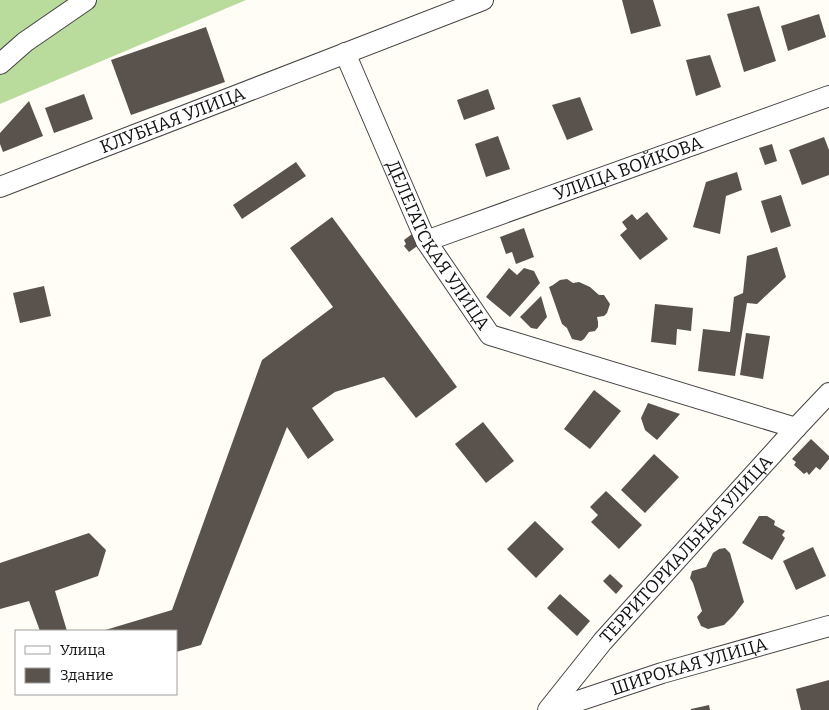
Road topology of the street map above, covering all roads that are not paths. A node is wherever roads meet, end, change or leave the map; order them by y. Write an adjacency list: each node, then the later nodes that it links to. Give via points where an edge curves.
1 (86, 0): 4 (street, via 25,42)
2 (483, 0): 3 (street, КЛУБНАЯ УЛИЦА)
3 (345, 53): 6 (street, КЛУБНАЯ УЛИЦА); 7 (street, ДЕЛЕГАТСКАЯ УЛИЦА)
4 (0, 64)
5 (829, 96): 7 (street, УЛИЦА ВОЙКОВА)
6 (0, 186)
7 (426, 241): 9 (street, ДЕЛЕГАТСКАЯ УЛИЦА, via 490,335)
8 (829, 393): 9 (street, ТЕРРИТОРИАЛЬНАЯ УЛИЦА)
9 (796, 428): 11 (street, ТЕРРИТОРИАЛЬНАЯ УЛИЦА, via 603,641)
10 (829, 626): 11 (street, ШИРОКАЯ УЛИЦА)
11 (550, 710)

